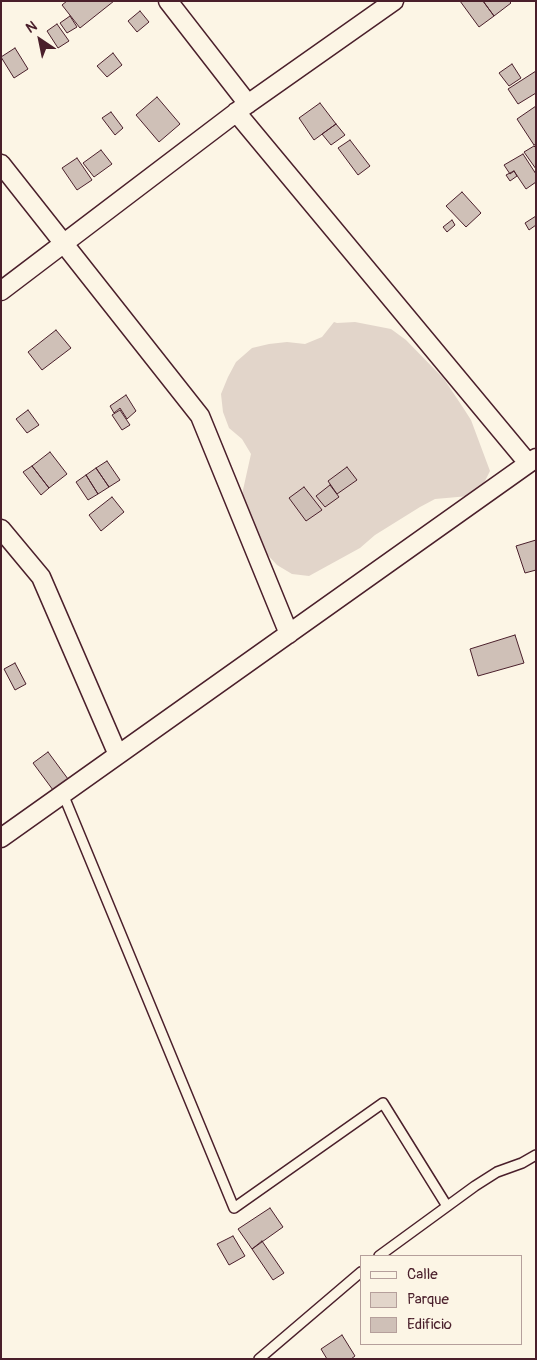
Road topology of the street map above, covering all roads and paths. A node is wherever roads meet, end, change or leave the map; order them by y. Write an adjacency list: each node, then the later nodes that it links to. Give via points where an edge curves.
1 (168, 1): 3 (street)
2 (394, 1): 3 (street)
3 (242, 108): 5 (street); 7 (street)
4 (1, 164): 5 (street)
5 (64, 243): 6 (street); 9 (street, via 200,416)
6 (1, 291)
7 (532, 461): 9 (street)
8 (1, 529): 10 (street, via 41,577)
9 (289, 634): 10 (street)
10 (118, 755): 11 (street)
11 (63, 794): 12 (street); 14 (lane, via 234,1208 383,1103)
12 (1, 838)
13 (536, 1155): 14 (lane, via 497,1172)
14 (447, 1206): 15 (lane)
15 (380, 1255)
16 (360, 1273): 17 (lane)
17 (270, 1354): 18 (lane)
18 (259, 1359)

